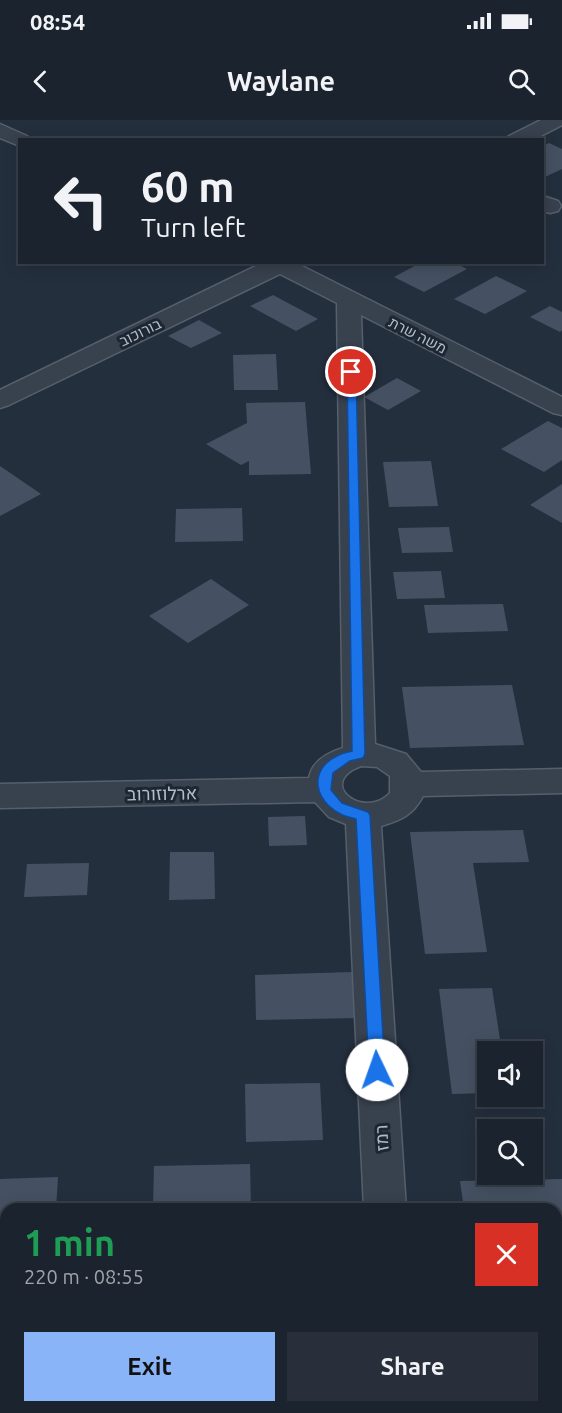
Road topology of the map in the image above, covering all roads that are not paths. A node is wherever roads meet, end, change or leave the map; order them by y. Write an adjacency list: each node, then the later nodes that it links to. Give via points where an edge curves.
1 (557, 120): 3 (street)
2 (0, 130): 4 (street)
3 (520, 138)
4 (18, 139)
5 (277, 264): 6 (street, משה שרת); 7 (street, בורוכוב)
6 (349, 300): 8 (street, משה שרת); 9 (street)
7 (0, 400)
8 (562, 407)
9 (358, 754): 11 (street, via 393,762); 12 (street, via 327,770)
10 (562, 781): 11 (street)
11 (410, 784): 14 (street, via 408,795 396,808)
12 (324, 790): 13 (street, ארלוזורוב); 14 (street, via 338,807)
13 (0, 796)
14 (363, 815): 15 (street, רמז)
15 (385, 1203)

